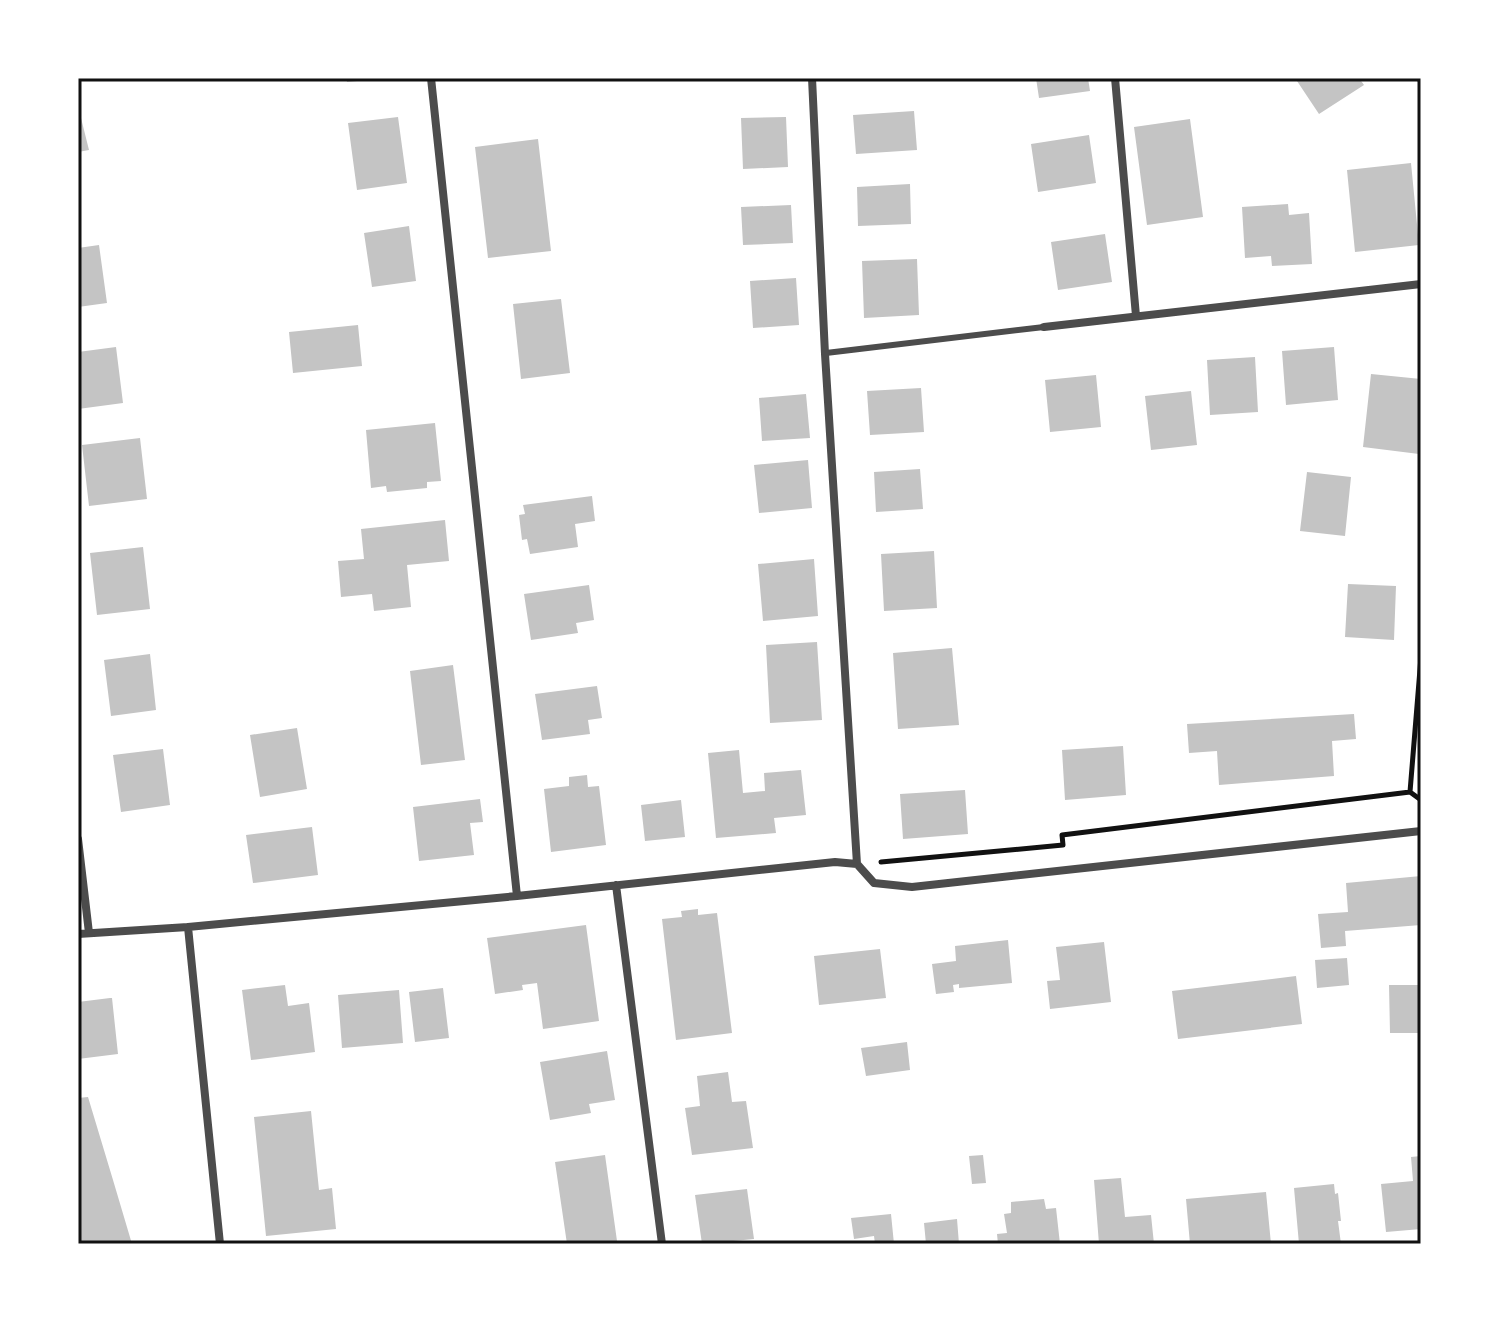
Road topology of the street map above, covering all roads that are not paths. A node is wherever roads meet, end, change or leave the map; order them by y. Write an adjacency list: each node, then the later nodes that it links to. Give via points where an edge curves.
1 (431, 78): 12 (street)
2 (812, 78): 7 (street)
3 (1115, 78): 5 (street)
4 (1421, 284): 5 (street)
5 (1136, 316): 6 (street)
6 (1044, 327): 7 (lane)
7 (826, 353): 10 (street)
8 (1421, 831): 10 (street, via 912,887 874,883)
9 (78, 839): 14 (street)
10 (857, 864): 11 (street)
11 (616, 885): 12 (street); 17 (street)
12 (517, 896): 13 (street)
13 (188, 927): 14 (street); 16 (street)
14 (89, 933): 15 (street)
15 (78, 934)
16 (220, 1244)
17 (662, 1244)

